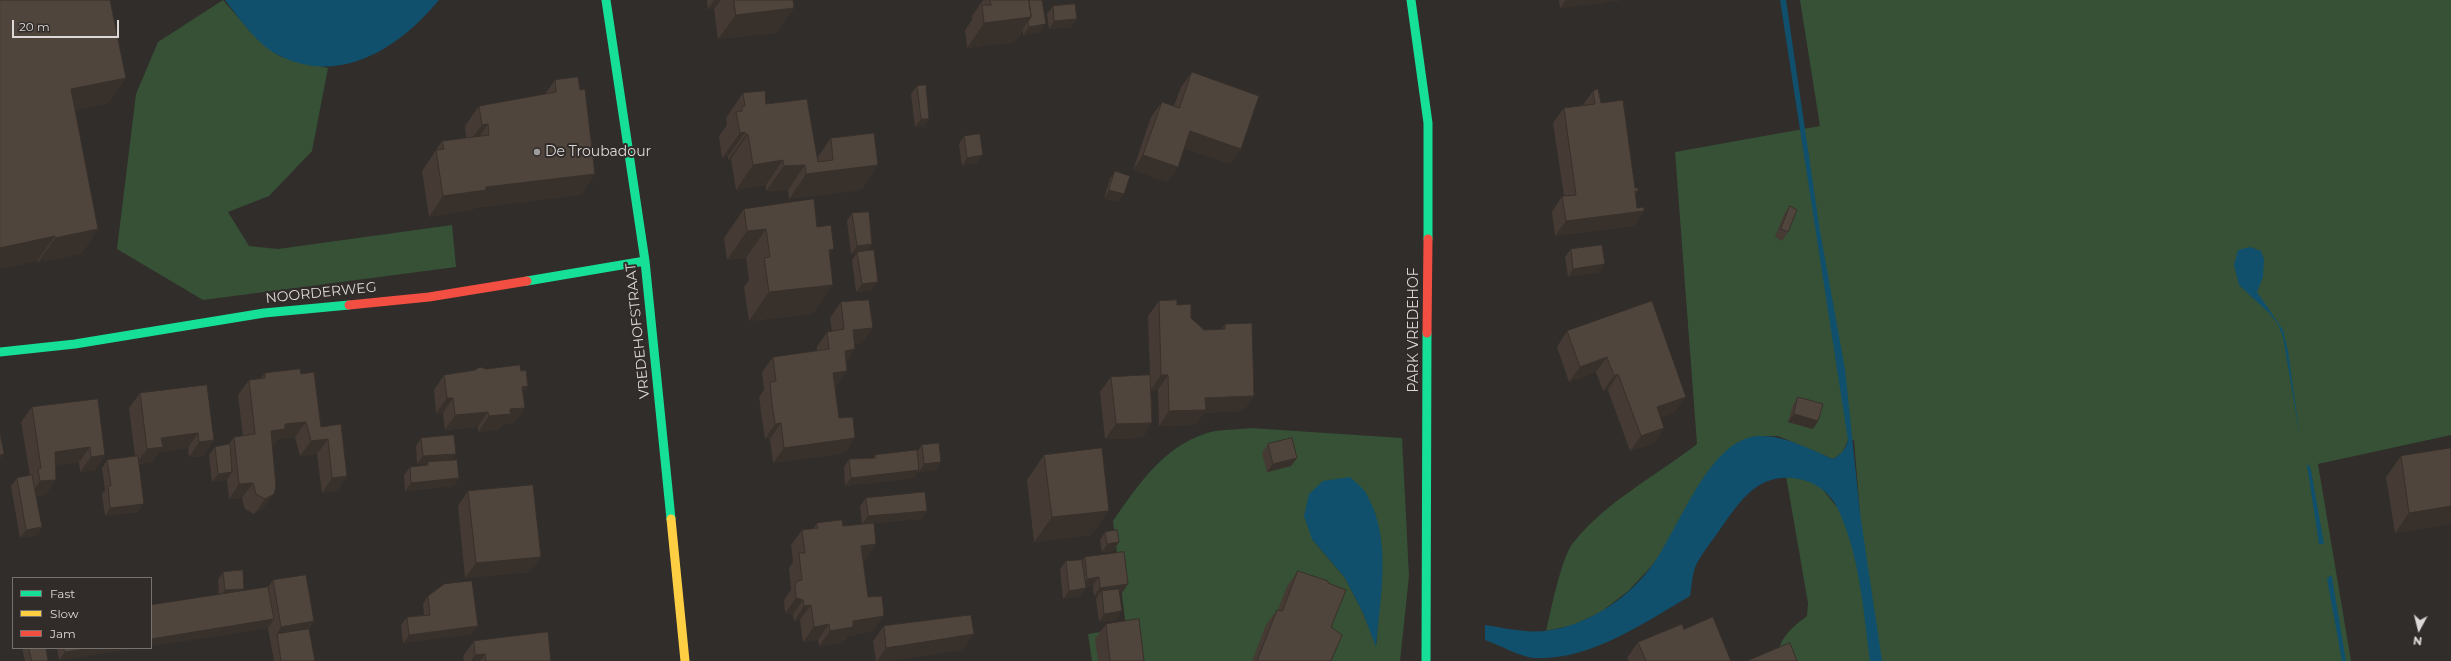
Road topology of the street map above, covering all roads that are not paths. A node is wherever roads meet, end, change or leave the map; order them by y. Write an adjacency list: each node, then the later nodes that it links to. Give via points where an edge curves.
1 (606, 0): 3 (street, VREDEHOFSTRAAT)
2 (1411, 0): 6 (street, PARK VREDEHOF, via 1428,123)
3 (645, 261): 4 (street, NOORDERWEG, via 429,297 264,313 75,344); 5 (street, VREDEHOFSTRAAT)
4 (0, 352)
5 (685, 661)
6 (1426, 661)

